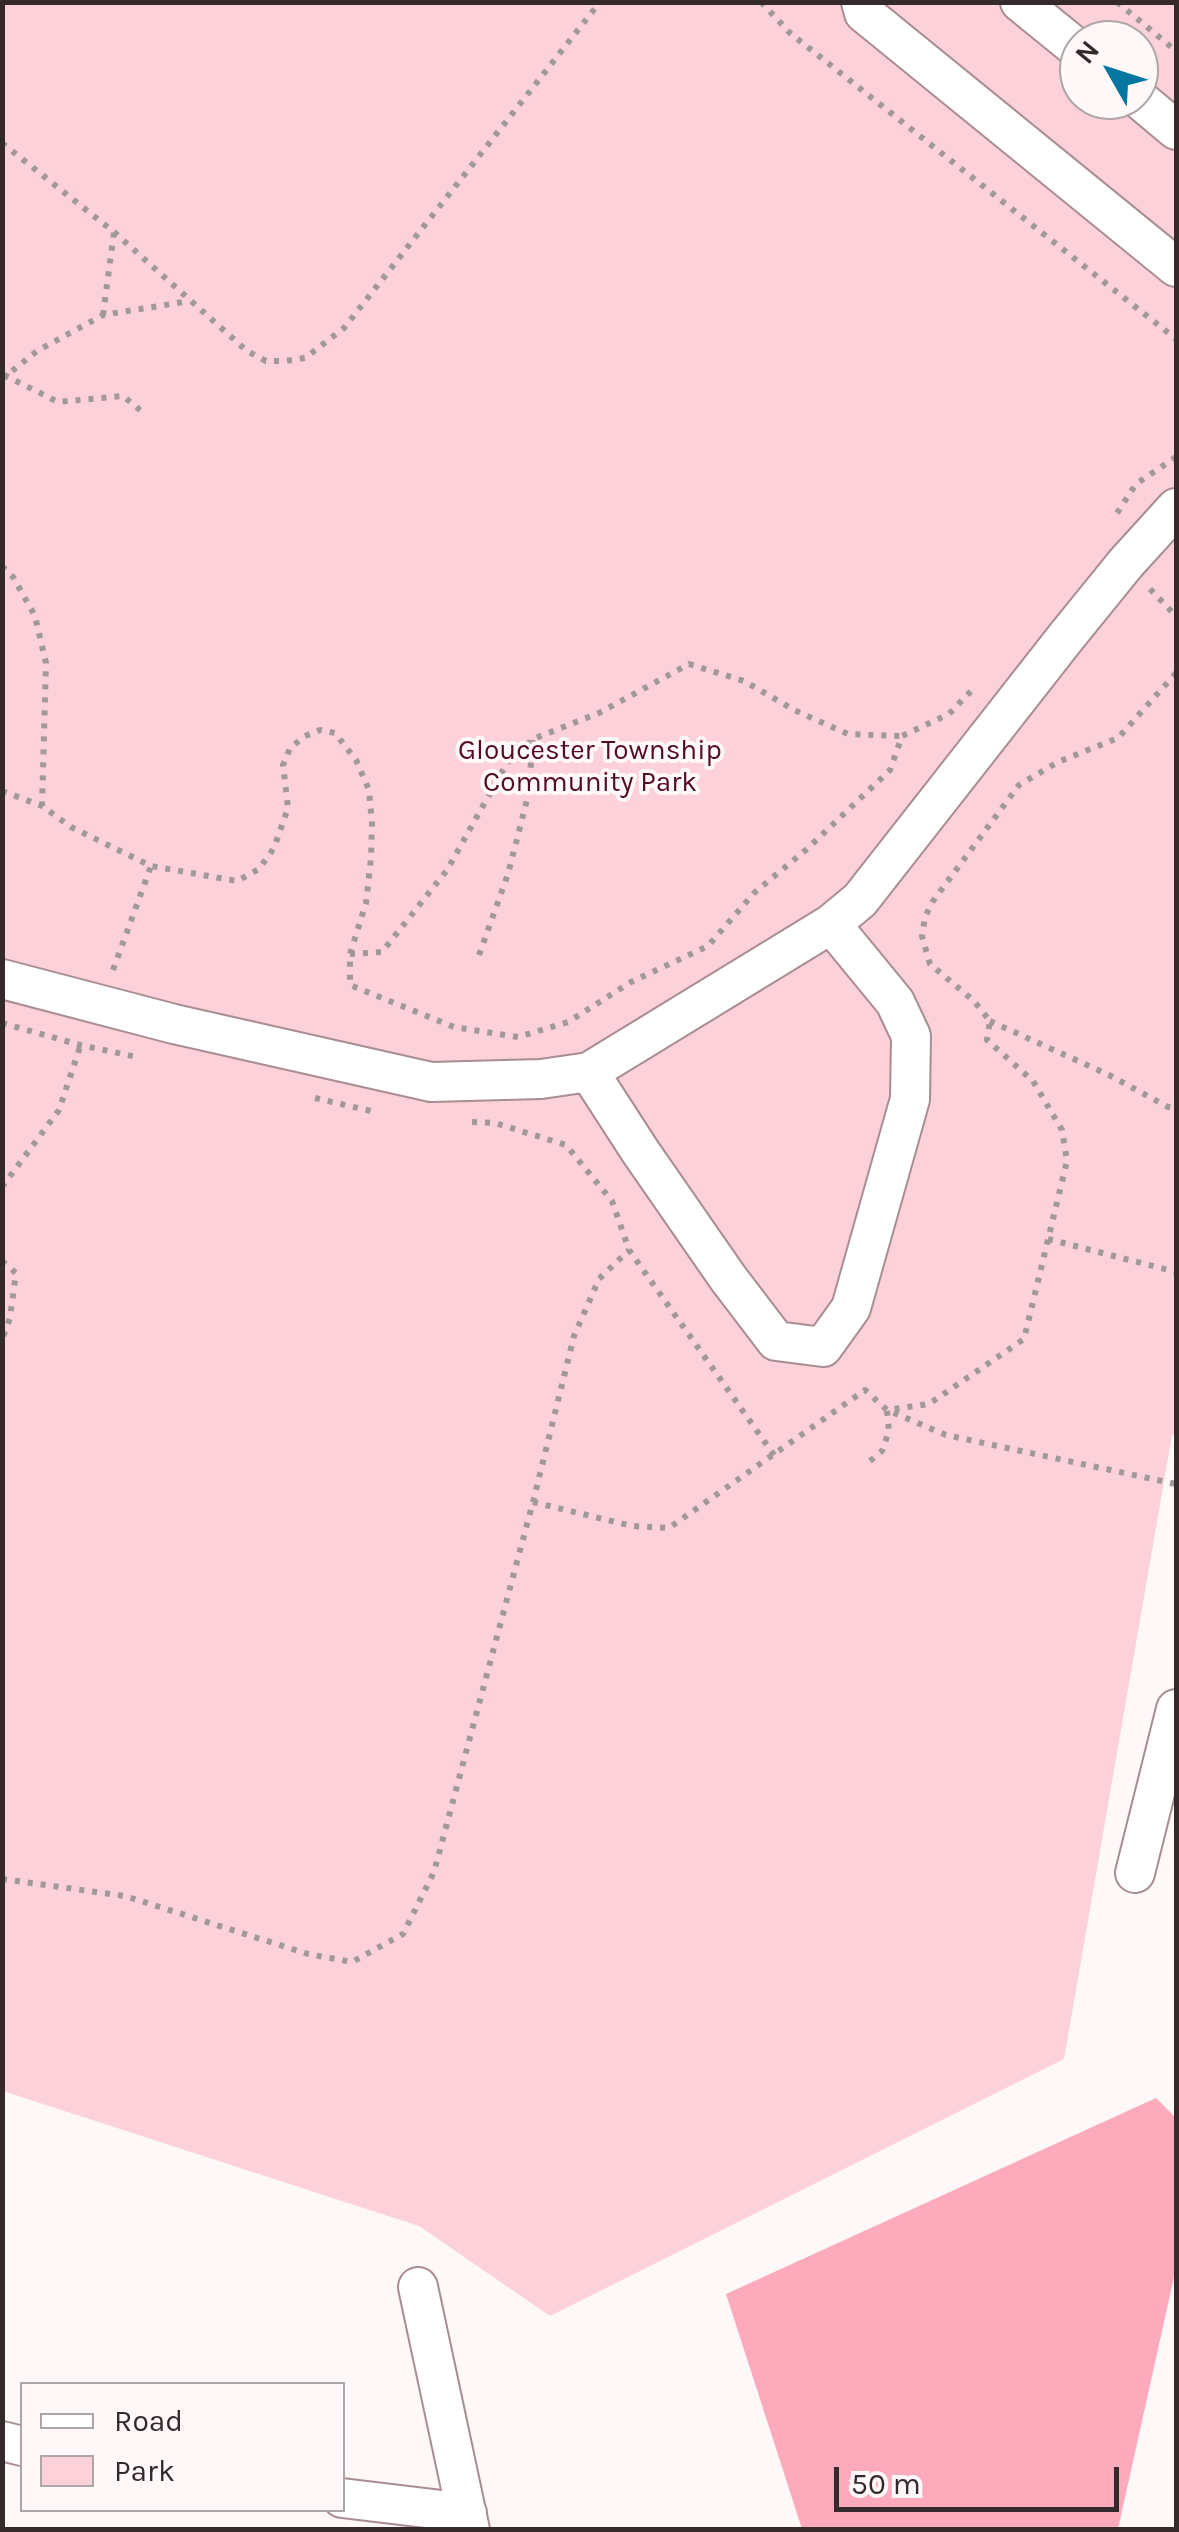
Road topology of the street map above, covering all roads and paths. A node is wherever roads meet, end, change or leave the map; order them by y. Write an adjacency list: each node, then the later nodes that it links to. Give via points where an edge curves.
1 (600, 2): 11 (path, via 344,328 318,350 305,358 266,361)
2 (762, 2): 13 (path, via 790,33)
3 (861, 2): 10 (street, via 864,13)
4 (1020, 2): 6 (street)
5 (1116, 2): 7 (path)
6 (1059, 34)
7 (1176, 52)
8 (2, 142): 9 (path)
9 (114, 232): 11 (path); 12 (path)
10 (1176, 268)
11 (190, 301): 12 (path)
12 (104, 314): 14 (path, via 37,350)
13 (1176, 339)
14 (4, 377): 15 (path, via 58,402 124,396)
15 (146, 415)
16 (1176, 457): 18 (path, via 1136,484)
17 (1176, 508): 25 (street, via 1066,636 860,900)
18 (1108, 526)
19 (2, 566): 24 (path, via 36,616 46,663)
20 (977, 685): 21 (path, via 949,714)
21 (902, 736): 22 (path, via 848,734 744,681 689,664); 26 (path, via 890,770 754,892 708,946 631,982 568,1022 518,1037 454,1027 350,985)
22 (533, 739): 26 (path, via 506,763 448,870 382,952); 27 (path, via 528,796)
23 (2, 791): 24 (path)
24 (42, 806): 26 (path, via 151,866 237,881 274,848 288,808 282,765 290,748 320,730 335,733 370,790 372,858)
25 (831, 924): 32 (street); 32 (street, via 895,1002 911,1036 911,1053 910,1099 851,1308 823,1347 776,1341)
26 (350, 954)
27 (479, 955)
28 (2, 979): 32 (street, via 431,1082)
29 (990, 1022): 34 (path)
30 (2, 1023): 31 (path)
31 (154, 1060)
32 (589, 1072)
33 (305, 1096): 35 (path)
34 (1176, 1109)
35 (375, 1112)
36 (460, 1121): 38 (path, via 495,1123 566,1145 612,1201)
37 (1048, 1239): 40 (path)
38 (629, 1250): 42 (path); 47 (path, via 599,1279 574,1336 434,1872 403,1934 352,1962 124,1896)
39 (2, 1261): 41 (path, via 16,1273)
40 (1176, 1272)
41 (2, 1340)
42 (774, 1455)
43 (870, 1461): 44 (path, via 882,1451 887,1410 946,1435)
44 (1176, 1484)
45 (1176, 1709): 46 (street)
46 (1135, 1872)
47 (2, 1879)
48 (418, 2286): 50 (street)
49 (345, 2499): 50 (street)
50 (469, 2521)

